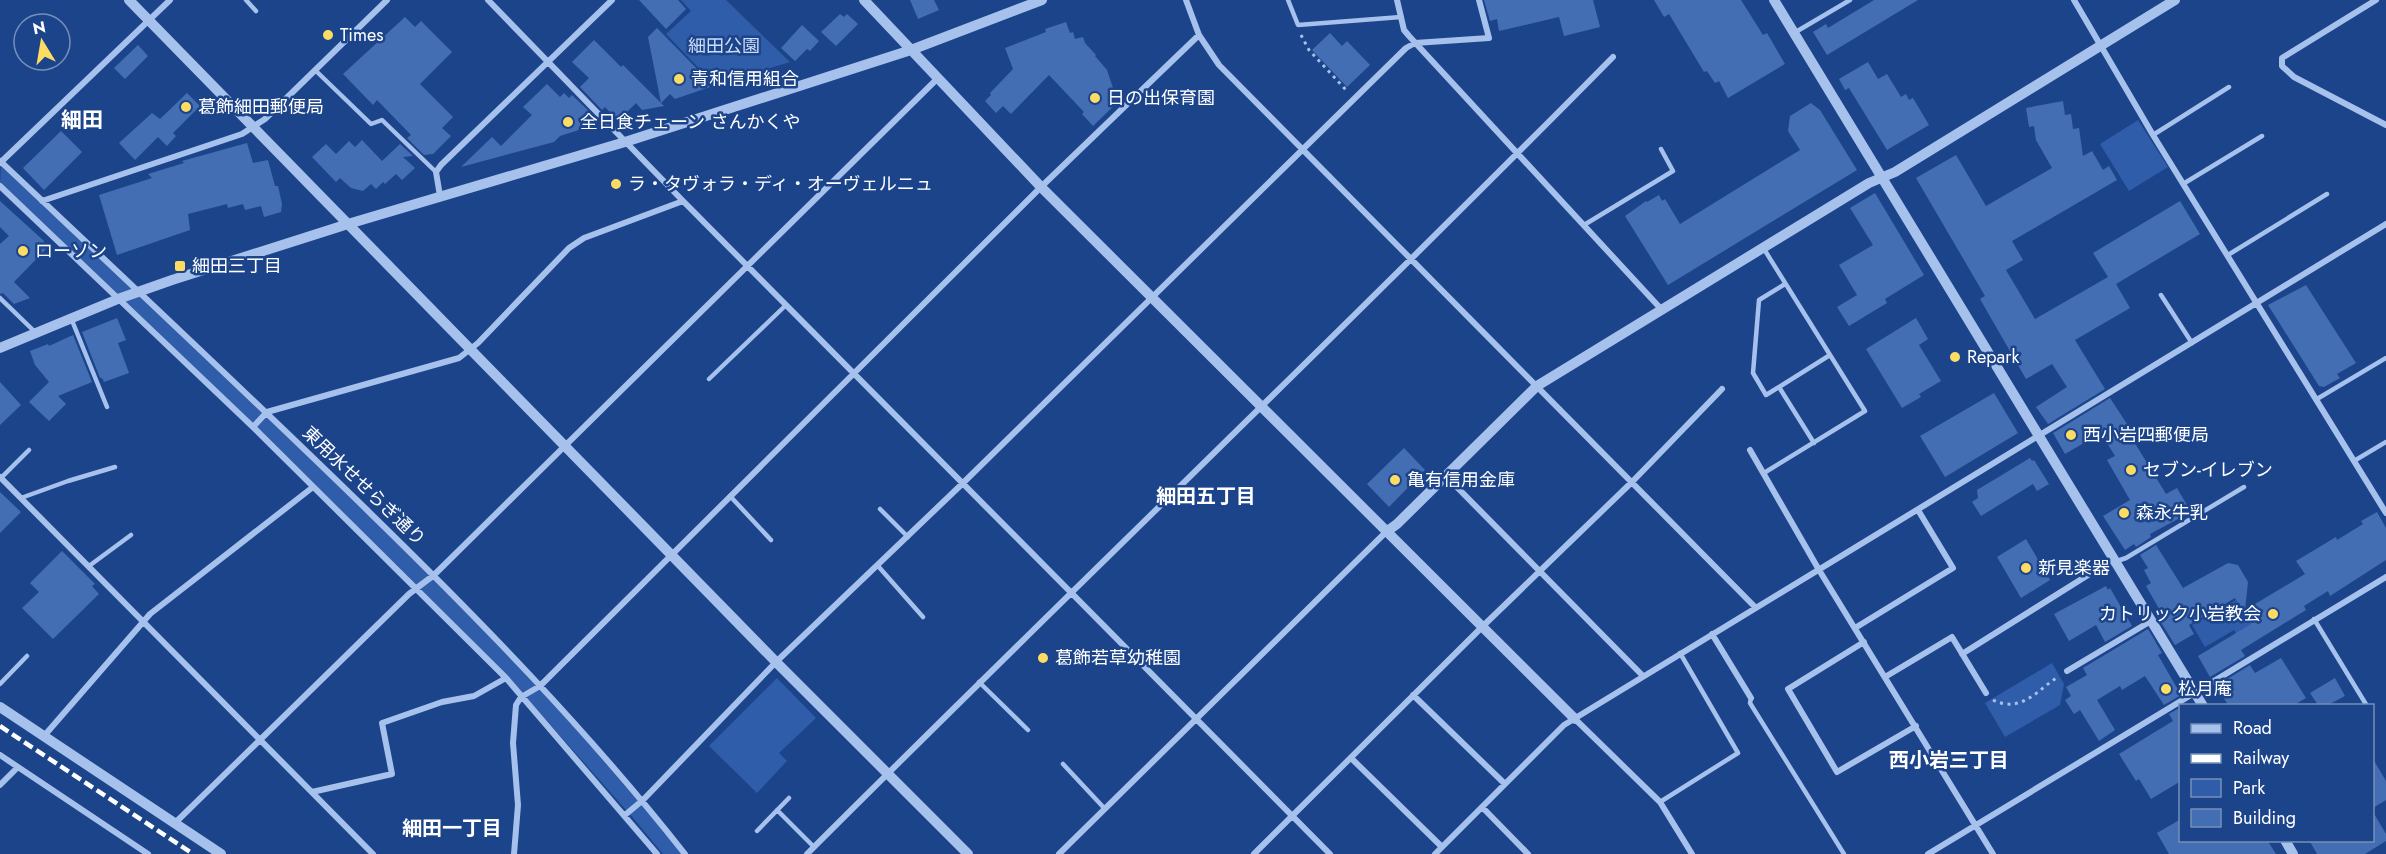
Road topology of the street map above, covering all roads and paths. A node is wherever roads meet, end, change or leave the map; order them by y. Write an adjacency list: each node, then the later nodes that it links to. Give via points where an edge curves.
1 (129, 0): 20 (street)
2 (170, 0): 20 (street)
3 (246, 0): 18 (lane)
4 (488, 0): 28 (street)
5 (612, 0): 28 (street)
6 (864, 0): 26 (street)
7 (1042, 0): 26 (street)
8 (1186, 0): 23 (street)
9 (1288, 0): 21 (lane)
10 (1397, 0): 19 (street)
11 (1479, 0): 24 (street, via 1489,38)
12 (1774, 0): 22 (street)
13 (1850, 0): 22 (lane)
14 (2074, 0): 25 (street)
15 (2175, 0): 25 (street)
16 (2376, 0): 33 (street, via 2282,58 2283,66 2294,77)
17 (383, 1): 29 (street)
18 (256, 11)
19 (1401, 17): 21 (lane); 24 (street, via 1404,30)
20 (149, 21): 34 (street); 41 (street)
21 (1298, 25): 32 (path, via 1309,50)
22 (1794, 33): 43 (street)
23 (1199, 35): 38 (street, via 1219,65); 46 (street)
24 (1415, 43): 32 (street); 40 (street)
25 (2102, 46): 35 (street); 43 (street)
26 (911, 50): 30 (street); 37 (street)
27 (1613, 57): 40 (street)
28 (548, 62): 37 (street); 42 (street)
29 (315, 70): 34 (street); 42 (lane, via 371,124 382,120)
30 (938, 78): 46 (street); 57 (street)
31 (2229, 87): 35 (lane)
32 (1353, 98): 38 (street)
33 (2386, 125)
34 (254, 127): 49 (street); 51 (street)
35 (2153, 135): 44 (street)
36 (2262, 136): 44 (lane)
37 (625, 142): 48 (street); 50 (street)
38 (1302, 149): 56 (street); 61 (street)
39 (1661, 149): 52 (lane, via 1673,171)
40 (1518, 154): 52 (street); 56 (street)
41 (0, 162): 49 (street, 東用水せせらぎ通り)
42 (436, 172): 48 (street)
43 (1882, 177): 54 (street); 84 (street)
44 (2183, 184): 55 (street)
45 (0, 186): 63 (street)
46 (1041, 187): 61 (street); 74 (street)
47 (2327, 194): 55 (lane)
48 (440, 196): 51 (street)
49 (42, 201): 59 (street, 東用水せせらぎ通り)
50 (683, 201): 57 (street); 71 (street, via 584,238 569,248)
51 (348, 224): 59 (street); 71 (street)
52 (1584, 225): 66 (street)
53 (2385, 227): 64 (street)
54 (1763, 248): 58 (lane); 66 (street)
55 (2228, 255): 64 (street)
56 (1412, 258): 76 (street); 81 (street)
57 (748, 266): 65 (street); 87 (street)
58 (1785, 284): 72 (lane); 77 (lane, via 1759,300 1753,374 1766,395)
59 (139, 291): 63 (street); 82 (street, 東用水せせらぎ通り)
60 (2161, 295): 69 (lane)
61 (1152, 296): 81 (street); 96 (street)
62 (0, 298): 68 (lane)
63 (118, 299): 67 (street); 83 (street)
64 (2257, 303): 69 (street); 79 (street)
65 (786, 305): 74 (street); 75 (lane)
66 (1662, 310): 76 (street)
67 (72, 318): 68 (street); 80 (lane)
68 (36, 333): 70 (street)
69 (2192, 343): 84 (street)
70 (0, 348)
71 (471, 349): 82 (street, via 459,358); 87 (street)
72 (1830, 356): 77 (lane); 86 (lane, via 1865,411)
73 (2386, 358): 79 (lane)
74 (855, 374): 96 (street); 99 (street)
75 (709, 379)
76 (1537, 386): 93 (street); 95 (street)
77 (1779, 387): 86 (lane)
78 (1722, 389): 95 (street)
79 (2317, 399): 90 (street)
80 (107, 407)
81 (1262, 408): 104 (street); 117 (street)
82 (267, 412): 83 (street); 114 (street, 東用水せせらぎ通り)
83 (253, 426): 97 (street)
84 (2040, 436): 102 (street); 109 (street)
85 (2386, 442): 90 (lane)
86 (1814, 443): 92 (lane)
87 (564, 445): 108 (street); 114 (street)
88 (29, 450): 94 (lane)
89 (1750, 450): 92 (street)
90 (2354, 461): 103 (street)
91 (115, 467): 100 (lane)
92 (1764, 473): 112 (street)
93 (1446, 476): 104 (street); 113 (street)
94 (0, 478): 100 (street)
95 (1633, 482): 113 (street); 118 (street)
96 (962, 484): 106 (street); 117 (street)
97 (313, 487): 116 (street); 122 (street)
98 (2244, 487): 109 (lane)
99 (730, 496): 107 (lane); 108 (street)
100 (21, 498): 110 (street)
101 (880, 509): 106 (lane)
102 (1918, 510): 112 (street); 124 (street, via 1953,568)
103 (2386, 513)
104 (1386, 532): 123 (street); 147 (street)
105 (131, 535): 110 (lane)
106 (909, 537): 111 (street)
107 (771, 540)
108 (671, 555): 130 (street); 137 (street)
109 (2114, 562): 121 (street); 128 (street)
110 (89, 566): 122 (street)
111 (878, 566): 119 (lane); 130 (street)
112 (1819, 570): 118 (street); 124 (street)
113 (1539, 572): 123 (street); 132 (street)
114 (434, 575): 116 (street); 137 (street, 東用水せせらぎ通り)
115 (2386, 577): 120 (street)
116 (416, 589): 134 (street); 151 (street)
117 (1070, 592): 135 (street); 147 (street)
118 (1755, 607): 125 (street)
119 (923, 617)
120 (2314, 619): 138 (street); 144 (lane)
121 (2151, 621): 131 (street); 138 (street)
122 (144, 622): 150 (street); 151 (street)
123 (1482, 627): 140 (street); 146 (street)
124 (1855, 628): 126 (street)
125 (1712, 634): 127 (street); 142 (street)
126 (1864, 642): 133 (street); 148 (street, via 1788,689 1837,772)
127 (1680, 653): 132 (street); 162 (lane, via 1738,753)
128 (1962, 654): 133 (street, via 1952,637); 139 (street)
129 (27, 656): 136 (lane)
130 (776, 662): 156 (street); 161 (street)
131 (2067, 671): 139 (path, via 2021,702 1995,702)
132 (1642, 676): 146 (street, via 1637,683)
133 (1885, 677): 148 (street)
134 (506, 678): 141 (street); 159 (street, via 474,696 442,702 382,723 392,774)
135 (979, 682): 149 (lane); 156 (street)
136 (0, 684)
137 (540, 686): 141 (street); 161 (street, 東用水せせらぎ通り)
138 (2195, 692): 143 (street); 169 (street)
139 (1986, 693)
140 (1413, 695): 153 (street); 158 (street)
141 (521, 697): 166 (street); 176 (street, via 516,705 513,743 518,804)
142 (1751, 698): 187 (lane)
143 (2202, 704)
144 (2366, 704)
145 (0, 707): 150 (street)
146 (1575, 719): 158 (street, via 1564,725); 162 (street)
147 (1195, 720): 164 (street); 167 (street)
148 (1916, 726): 169 (street)
149 (1028, 730)
150 (44, 736): 168 (street)
151 (260, 740): 159 (street); 168 (street)
152 (0, 755): 155 (street)
153 (1351, 758): 167 (street); 172 (street)
154 (1063, 764): 164 (lane)
155 (18, 767): 157 (street); 173 (street)
156 (887, 774): 171 (street); 180 (street)
157 (0, 784)
158 (1505, 784): 163 (street)
159 (312, 792): 175 (street)
160 (789, 798): 165 (lane)
161 (643, 800): 166 (street); 178 (street, 東用水せせらぎ通り)
162 (1660, 802): 186 (street)
163 (1482, 807): 172 (street); 185 (street)
164 (1105, 809): 181 (street)
165 (777, 810): 170 (lane); 171 (lane)
166 (625, 815): 177 (street)
167 (1292, 816): 182 (street); 183 (street)
168 (174, 824): 174 (street)
169 (1976, 825): 188 (street); 189 (street)
170 (757, 831)
171 (814, 847): 179 (street)
172 (1442, 847): 184 (street)
173 (145, 853)
174 (221, 854)
175 (373, 854)
176 (514, 854)
177 (657, 854)
178 (685, 854)
179 (807, 854)
180 (968, 854)
181 (1059, 854)
182 (1254, 854)
183 (1330, 854)
184 (1435, 854)
185 (1528, 854)
186 (1692, 854)
187 (1844, 854)
188 (1928, 854)
189 (1994, 854)

